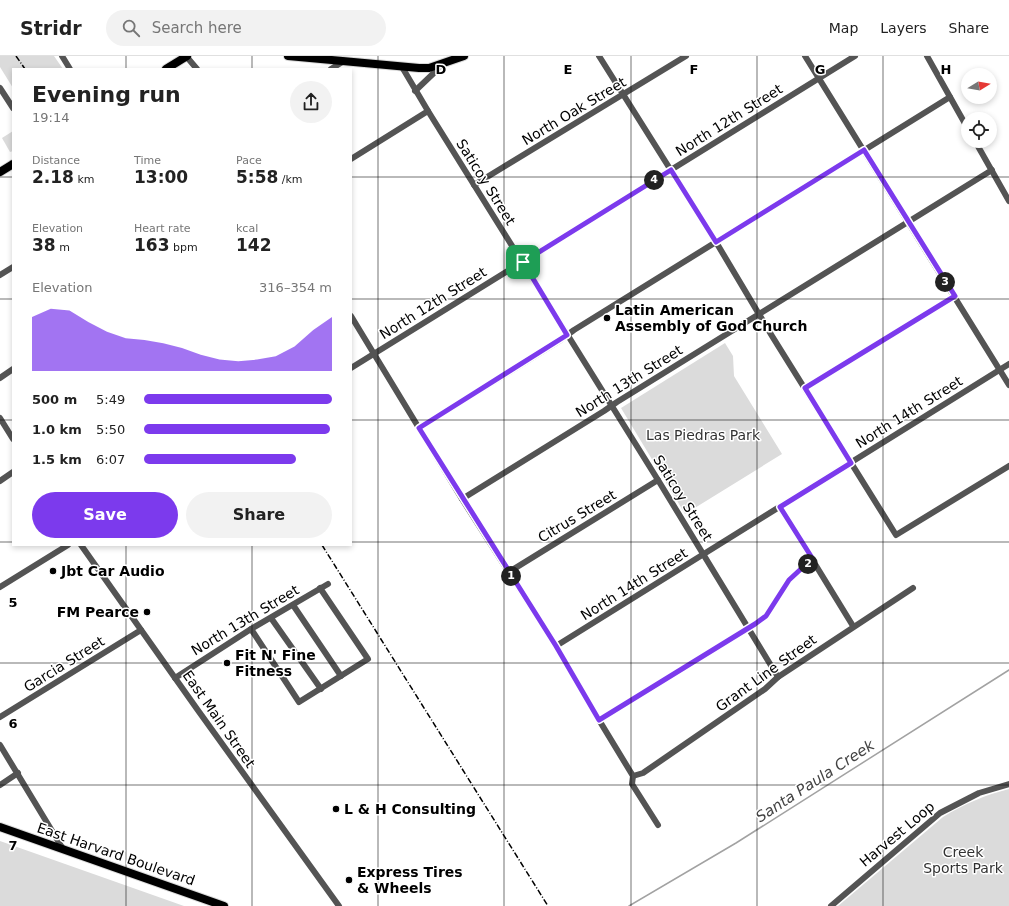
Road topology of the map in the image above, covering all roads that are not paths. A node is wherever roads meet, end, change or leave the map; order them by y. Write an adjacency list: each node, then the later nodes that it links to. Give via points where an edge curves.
1 (62, 56): 13 (street)
2 (187, 56): 14 (main road); 15 (street)
3 (288, 56): 10 (main road)
4 (464, 56): 11 (main road)
5 (599, 56): 20 (street)
6 (686, 56): 20 (street, North Oak Street)
7 (805, 56): 17 (street)
8 (855, 56): 17 (street, North 12th Street)
9 (927, 56): 21 (street)
10 (344, 61): 12 (main road); 16 (street)
11 (441, 65): 12 (main road, via 429,68); 19 (street)
12 (402, 67): 19 (street, Saticoy Street)
13 (69, 68)
14 (168, 68)
15 (196, 68)
16 (333, 68)
17 (819, 78): 26 (street); 29 (street, North 12th Street)
18 (0, 88): 22 (street)
19 (415, 92): 23 (street, Saticoy Street)
20 (623, 95): 29 (street); 32 (street, North Oak Street)
21 (950, 97): 24 (street); 26 (street)
22 (12, 106)
23 (428, 112): 27 (street); 32 (street, Saticoy Street)
24 (961, 116)
25 (979, 148): 30 (street)
26 (864, 150): 34 (street); 35 (street)
27 (352, 159)
28 (12, 165): 31 (main road)
29 (671, 170): 35 (street); 36 (street, North 12th Street)
30 (992, 170): 33 (street); 34 (street, North 13th Street)
31 (0, 172)
32 (474, 186): 36 (street, Saticoy Street)
33 (1009, 201)
34 (908, 222): 39 (street); 40 (street, North 13th Street)
35 (716, 242): 40 (street); 42 (street)
36 (523, 262): 42 (street, Saticoy Street); 43 (street, North 12th Street)
37 (12, 268): 38 (street)
38 (0, 274)
39 (955, 296): 46 (street); 50 (street)
40 (760, 314): 50 (street); 51 (street, North 13th Street)
41 (352, 318): 43 (street)
42 (567, 335): 51 (street, Saticoy Street); 53 (street)
43 (374, 354): 45 (street, North 12th Street); 53 (street)
44 (1009, 364): 46 (street, North 14th Street)
45 (352, 367)
46 (1000, 370): 49 (street); 55 (street, North 14th Street)
47 (12, 371): 48 (street)
48 (0, 378)
49 (1009, 385)
50 (805, 388): 55 (street)
51 (611, 405): 59 (street, Saticoy Street); 60 (street, North 13th Street)
52 (0, 418): 54 (street)
53 (419, 428): 60 (street)
54 (12, 437)
55 (851, 463): 56 (street, via 896,535); 61 (street, North 14th Street)
56 (1009, 466)
57 (12, 473): 58 (street)
58 (0, 480)
59 (658, 480): 64 (street, Saticoy Street); 66 (street, Citrus Street)
60 (462, 498): 66 (street)
61 (780, 507): 64 (street, North 14th Street); 65 (street)
62 (66, 546): 68 (street)
63 (82, 546): 76 (street, East Main Street)
64 (704, 554): 74 (street, Saticoy Street); 77 (street, North 14th Street)
65 (814, 561): 73 (street); 74 (street, via 789,580 766,616)
66 (509, 572): 77 (street)
67 (328, 584): 69 (street, North 13th Street)
68 (0, 587)
69 (320, 588): 71 (street, North 13th Street); 78 (street, via 368,659)
70 (913, 588): 73 (street, Grant Line Street)
71 (293, 605): 72 (street, North 13th Street); 78 (street)
72 (271, 618): 75 (street, North 13th Street); 81 (street)
73 (853, 626): 79 (street, Grant Line Street)
74 (748, 628): 79 (street, Saticoy Street); 83 (street)
75 (251, 629): 80 (street, North 13th Street); 81 (street, via 299,702)
76 (141, 630): 80 (street, East Main Street); 82 (street, Garcia Street)
77 (556, 646): 83 (street)
78 (341, 676): 81 (street)
79 (778, 677): 86 (street, Grant Line Street, via 753,698 644,773)
80 (175, 678): 93 (street, East Main Street)
81 (321, 689)
82 (0, 717)
83 (599, 720): 86 (street)
84 (0, 745): 85 (street)
85 (18, 774): 88 (street); 91 (street)
86 (633, 776): 89 (street, via 632,784)
87 (1009, 784): 94 (street, Harvest Loop, via 968,798 940,812)
88 (0, 785)
89 (658, 825)
90 (0, 827): 91 (main road, East Harvard Boulevard)
91 (63, 849): 92 (main road, East Harvard Boulevard)
92 (224, 906)
93 (339, 906)
94 (831, 906)

